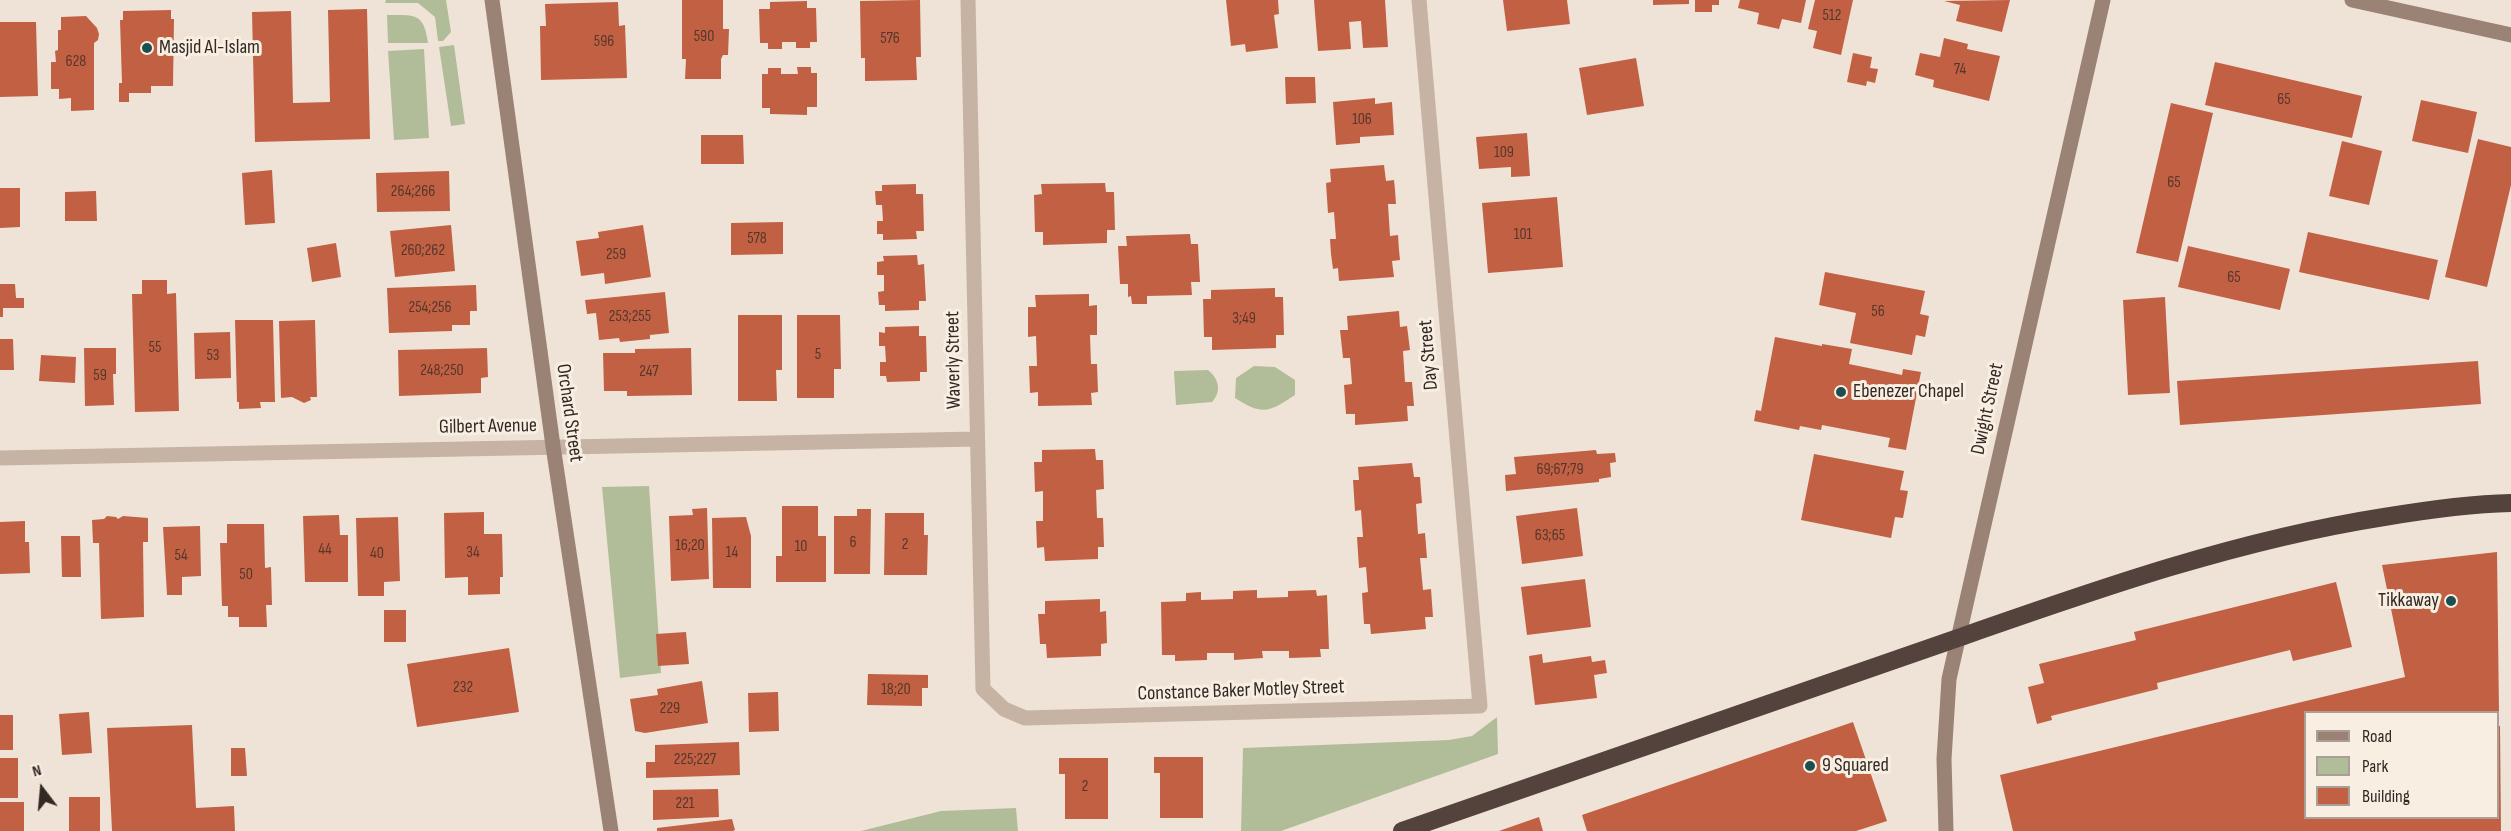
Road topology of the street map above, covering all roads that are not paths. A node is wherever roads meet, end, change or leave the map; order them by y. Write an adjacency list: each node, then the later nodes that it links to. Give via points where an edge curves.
1 (492, 0): 8 (main road, Orchard Street)
2 (968, 0): 7 (street, Waverly Street)
3 (1419, 0): 12 (street, Day Street)
4 (2103, 0): 11 (main road, Dwight Street)
5 (2352, 0): 6 (main road)
6 (2511, 35)
7 (977, 439): 8 (street, Gilbert Avenue); 13 (street, Waverly Street, via 983,689)
8 (553, 446): 9 (street, Gilbert Avenue); 14 (main road, Orchard Street)
9 (0, 458)
10 (2511, 503): 11 (highway, via 2424,510 2255,542)
11 (1958, 638): 15 (highway); 16 (main road, Dwight Street, via 1949,678 1944,759)
12 (1480, 706): 13 (street, Constance Baker Motley Street, via 1025,718)
13 (1004, 709)
14 (611, 831)
15 (1402, 831)
16 (1946, 831)

